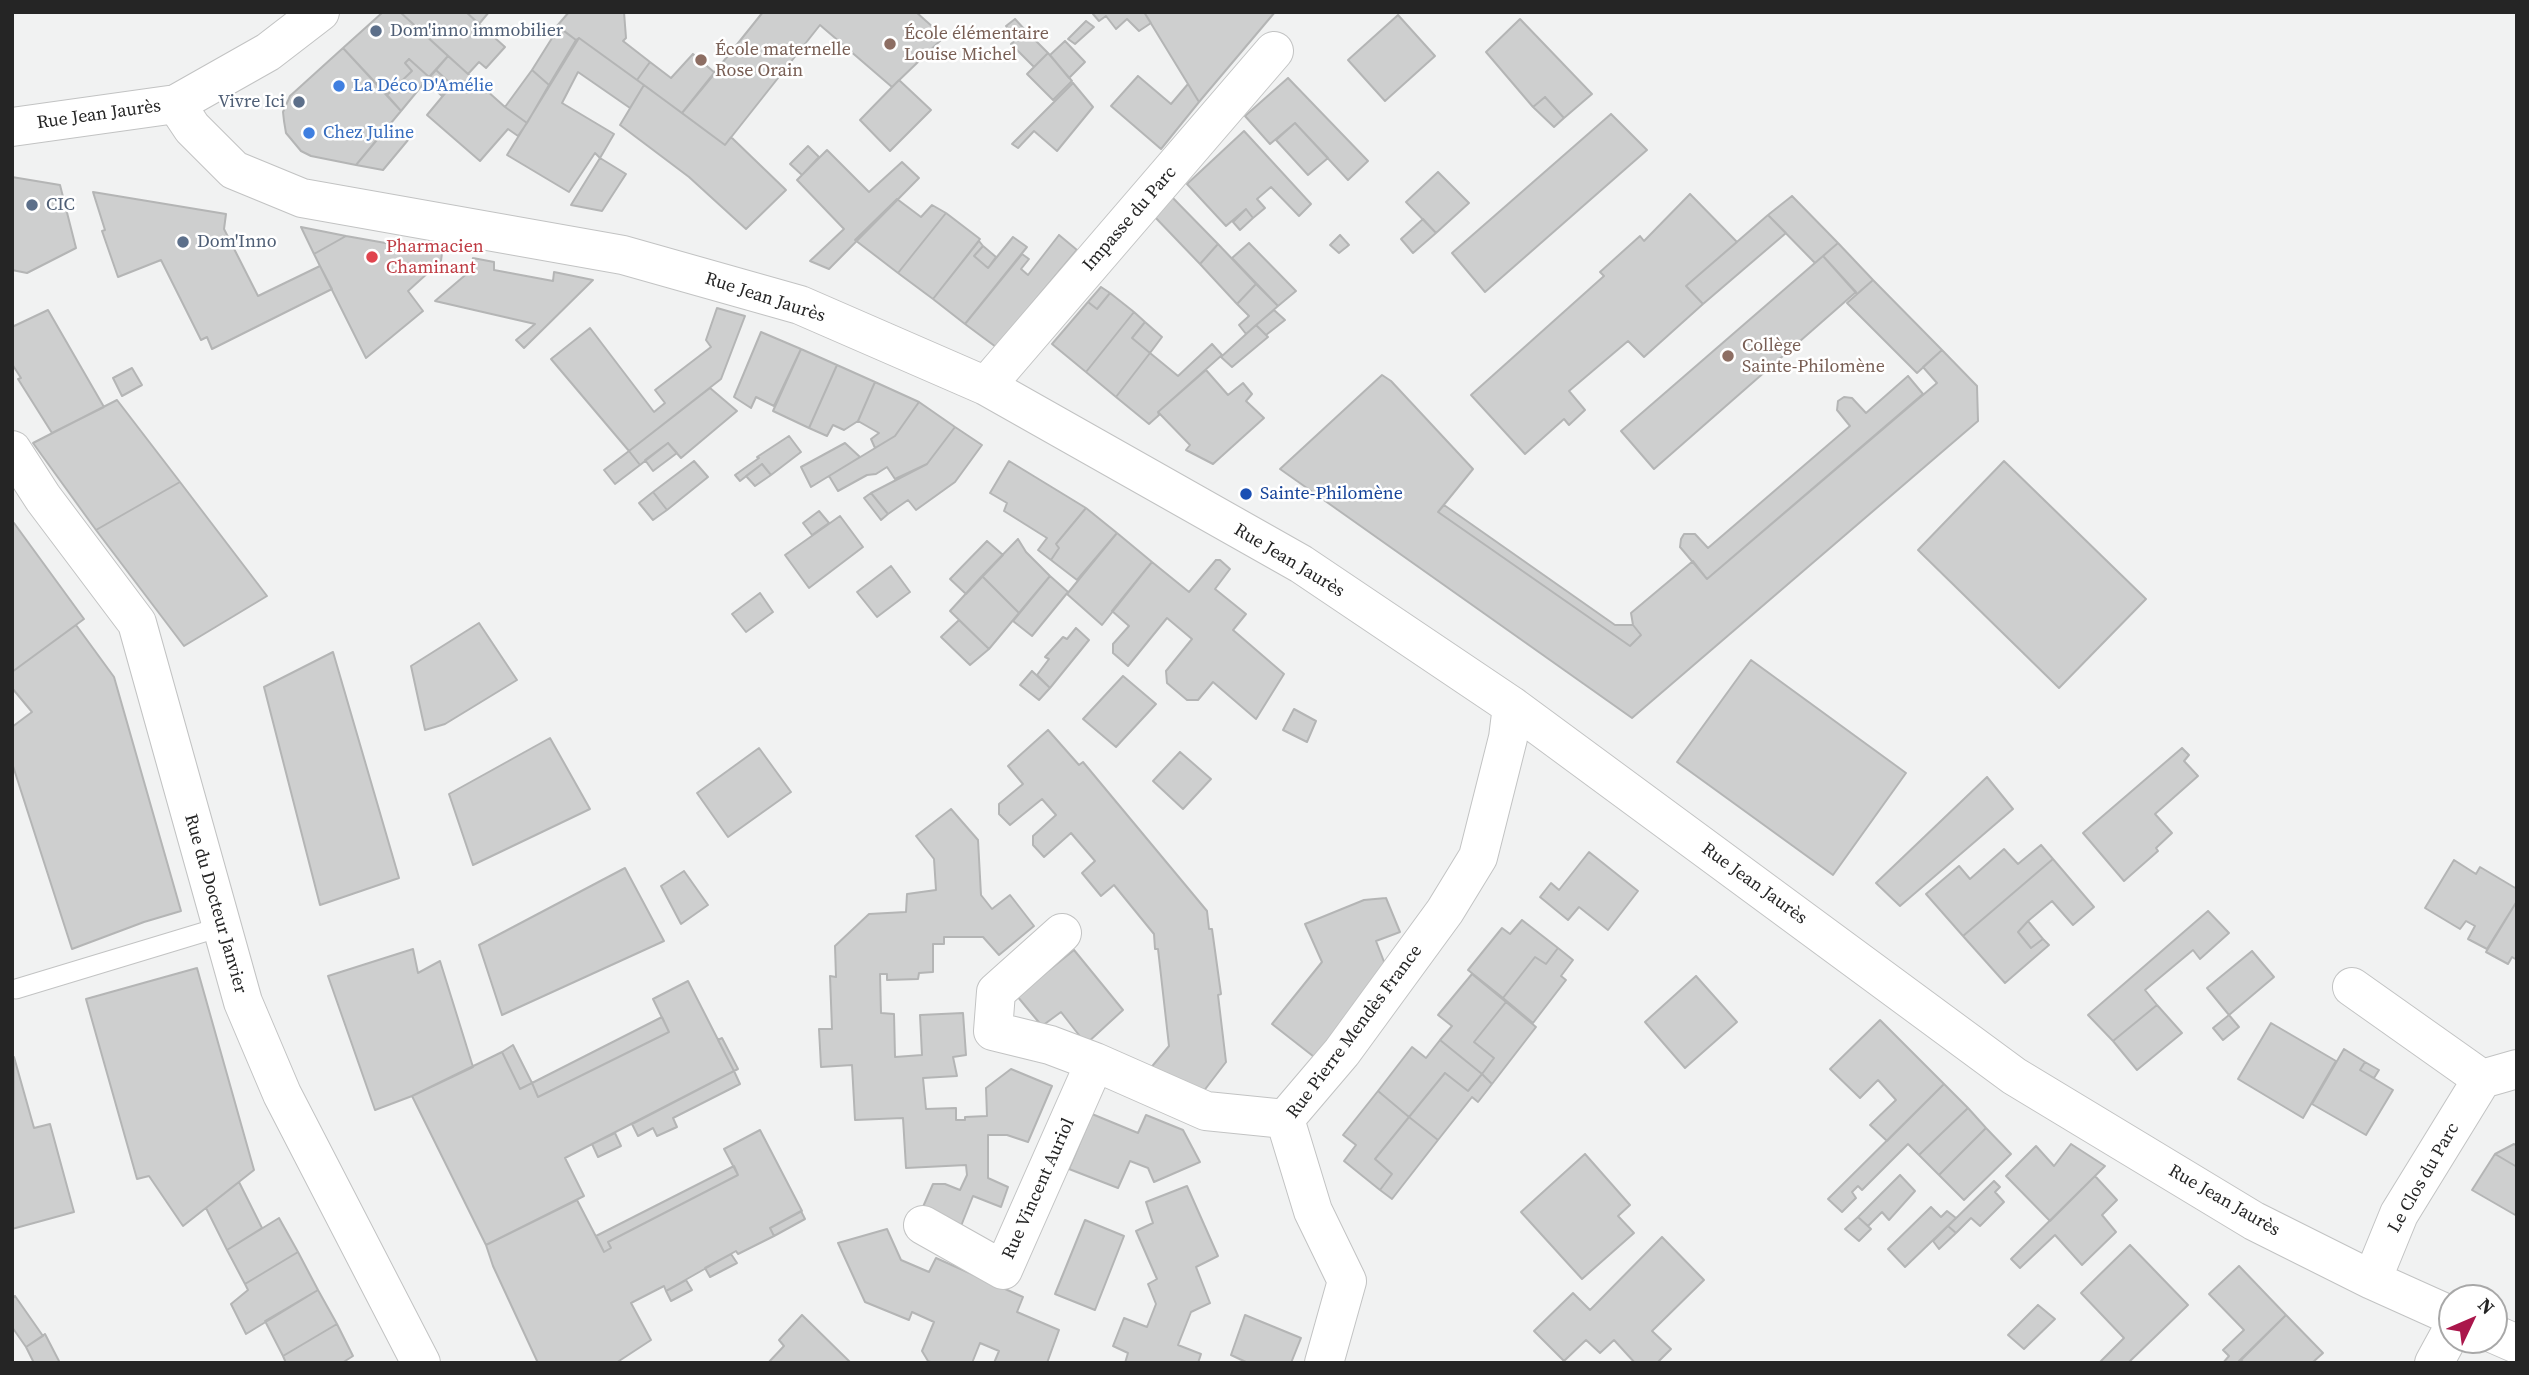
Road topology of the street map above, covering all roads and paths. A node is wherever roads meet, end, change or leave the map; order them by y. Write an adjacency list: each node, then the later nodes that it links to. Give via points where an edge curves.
1 (320, 12): 3 (street, via 268,52)
2 (1274, 51): 5 (street, Impasse du Parc)
3 (176, 104): 4 (street, Rue Jean Jaurès); 5 (street, Rue Jean Jaurès, via 192,128 234,170 302,198 623,254 800,305)
4 (12, 127)
5 (986, 386): 7 (street, Rue Jean Jaurès, via 1301,564)
6 (12, 450): 8 (street, Rue du Docteur Janvier, via 137,623)
7 (1512, 706): 14 (street, Rue Pierre Mendès France, via 1478,857 1446,911 1350,1041); 16 (street, Rue Jean Jaurès, via 2014,1076 2254,1221)
8 (224, 926): 11 (lane); 18 (street, Rue du Docteur Janvier, via 243,1002 282,1094)
9 (1062, 933): 12 (street, via 996,992 993,1031)
10 (2352, 986): 13 (street, Le Clos du Parc)
11 (16, 989)
12 (1095, 1062): 14 (street, via 1206,1111); 15 (street, Rue Vincent Auriol, via 1003,1270)
13 (2499, 1074): 16 (street, Le Clos du Parc, via 2399,1213)
14 (1285, 1119): 19 (street, Rue Pierre Mendès France, via 1313,1211 1347,1281)
15 (923, 1225)
16 (2372, 1280): 17 (street, Rue Jean Jaurès)
17 (2438, 1310)
18 (421, 1363)
19 (1324, 1363)

